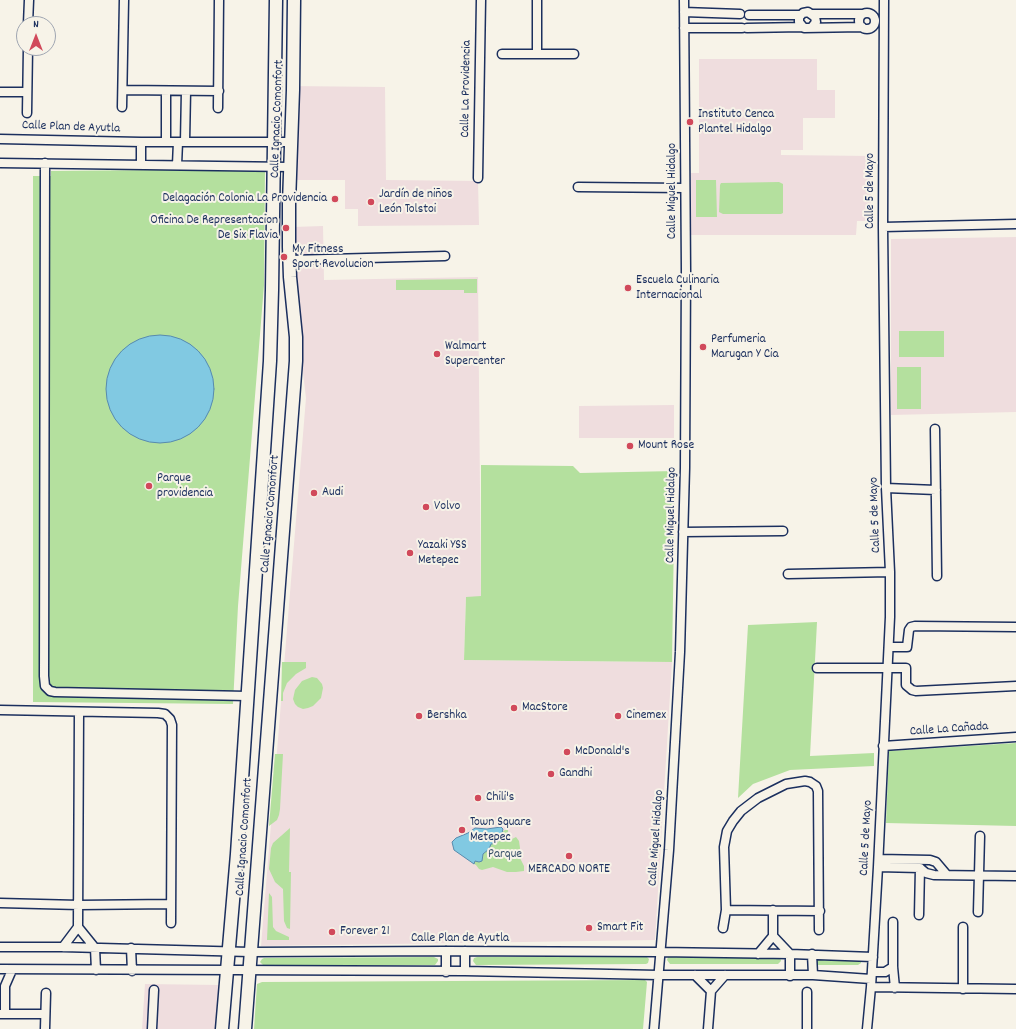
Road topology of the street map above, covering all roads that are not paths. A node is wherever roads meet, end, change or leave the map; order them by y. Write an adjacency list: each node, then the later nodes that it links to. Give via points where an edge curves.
1 (29, 0): 16 (street)
2 (124, 0): 26 (street)
3 (220, 0): 29 (street)
4 (276, 0): 39 (main road, Calle Ignacio Comonfort)
5 (294, 0): 40 (main road, Calle Ignacio Comonfort)
6 (481, 0): 47 (street, Calle La Providencia)
7 (536, 0): 23 (street)
8 (684, 0): 10 (street, Calle Miguel Hidalgo)
9 (884, 0): 51 (street, Calle 5 de Mayo)
10 (684, 12): 11 (street); 20 (street, Calle Miguel Hidalgo)
11 (740, 14): 14 (street); 21 (street, via 736,20 738,25)
12 (813, 14): 13 (street); 15 (street, via 808,12); 18 (street, via 816,22)
13 (862, 14): 19 (street, via 858,20); 19 (street, via 872,14 875,22 869,28)
14 (749, 15): 15 (street); 21 (street, via 752,22)
15 (800, 15): 17 (street, via 798,22)
16 (28, 16)
17 (802, 27): 18 (street); 21 (street)
18 (812, 27): 19 (street)
19 (862, 27)
20 (684, 28): 21 (street); 49 (street, Calle Miguel Hidalgo)
21 (744, 28)
22 (502, 54): 23 (street)
23 (537, 54): 24 (street)
24 (574, 54)
25 (28, 56): 31 (street)
26 (123, 90): 27 (street); 32 (street)
27 (166, 90): 28 (street); 37 (street)
28 (186, 91): 29 (street); 38 (street)
29 (219, 91): 33 (street)
30 (0, 92): 31 (street)
31 (27, 92): 34 (street)
32 (122, 107)
33 (218, 108)
34 (27, 113)
35 (0, 138): 36 (street, Calle Plan de Ayutla)
36 (141, 142): 37 (street, Calle Plan de Ayutla); 43 (street)
37 (166, 142): 38 (street, Calle Plan de Ayutla)
38 (182, 142): 39 (street, Calle Plan de Ayutla); 44 (street)
39 (274, 142): 40 (street, Calle Plan de Ayutla); 45 (main road, Calle Ignacio Comonfort)
40 (291, 142): 46 (main road, Calle Ignacio Comonfort)
41 (0, 163): 42 (street)
42 (45, 163): 43 (street); 67 (street, via 45,686 50,692)
43 (141, 164): 44 (street)
44 (177, 165): 45 (street)
45 (273, 166): 46 (street); 67 (main road, Calle Ignacio Comonfort, via 270,362)
46 (290, 167): 53 (main road, Calle Ignacio Comonfort)
47 (478, 178)
48 (578, 187): 49 (street)
49 (685, 188): 58 (street, Calle Miguel Hidalgo)
50 (1016, 224): 51 (street)
51 (883, 227): 55 (street, Calle 5 de Mayo)
52 (445, 256): 53 (street)
53 (289, 260): 100 (main road, Calle Ignacio Comonfort, via 296,362)
54 (935, 428): 56 (street)
55 (886, 488): 56 (street); 59 (street, Calle 5 de Mayo)
56 (936, 490): 61 (street)
57 (783, 531): 58 (street)
58 (683, 532): 101 (street, Calle Miguel Hidalgo, via 680,660 669,850)
59 (890, 572): 60 (street); 63 (street, Calle 5 de Mayo)
60 (788, 574)
61 (937, 576)
62 (1016, 627): 63 (street, via 915,626 909,630 907,647)
63 (890, 647): 65 (street, Calle 5 de Mayo)
64 (817, 668): 65 (street)
65 (889, 668): 66 (street, via 906,668 906,685 916,691); 71 (street, Calle 5 de Mayo)
66 (1016, 686)
67 (248, 696): 97 (main road, Calle Ignacio Comonfort)
68 (0, 710): 69 (street)
69 (79, 713): 79 (street, via 158,713 165,714 170,719); 80 (street)
70 (1016, 737): 71 (street, Calle La Cañada)
71 (883, 746): 73 (street, Calle 5 de Mayo)
72 (980, 836): 76 (street)
73 (878, 863): 74 (street); 75 (street, via 930,860 936,862); 105 (street, Calle 5 de Mayo)
74 (920, 868): 75 (street, via 926,873); 85 (street)
75 (947, 875): 76 (street)
76 (979, 875): 77 (street); 84 (street)
77 (1016, 876)
78 (0, 903): 80 (street)
79 (171, 904): 80 (street); 87 (street)
80 (79, 905): 89 (street)
81 (726, 910): 82 (street); 83 (street, via 726,831 741,811 758,798 786,784 805,781 816,786 818,792); 90 (street)
82 (773, 910): 83 (street); 92 (street)
83 (820, 911): 91 (street)
84 (978, 912)
85 (919, 915)
86 (893, 922): 106 (street)
87 (171, 923)
88 (963, 927): 123 (street)
89 (78, 928): 94 (street); 95 (street)
90 (723, 928)
91 (819, 930)
92 (773, 936): 102 (street); 103 (street)
93 (0, 947): 94 (street, Calle Plan de Ayutla)
94 (63, 947): 95 (street, Calle Plan de Ayutla)
95 (95, 948): 96 (street, Calle Plan de Ayutla); 109 (street)
96 (131, 948): 97 (street, Calle Plan de Ayutla); 110 (street)
97 (228, 951): 100 (street, Calle Plan de Ayutla); 111 (main road, Calle Ignacio Comonfort)
98 (446, 951): 99 (street, Calle Plan de Ayutla); 100 (street, Calle Plan de Ayutla); 114 (street, Calle Plan de Ayutla)
99 (465, 951): 101 (street, Calle Plan de Ayutla); 113 (street, Calle Plan de Ayutla)
100 (250, 952): 112 (main road, Calle Ignacio Comonfort)
101 (660, 952): 102 (street, Calle Plan de Ayutla); 115 (street, Calle Miguel Hidalgo)
102 (758, 954): 103 (street, Calle Plan de Ayutla)
103 (790, 954): 104 (street, Calle Plan de Ayutla); 119 (street)
104 (812, 954): 105 (street, Calle Plan de Ayutla); 118 (street)
105 (873, 957): 120 (street, Calle 5 de Mayo)
106 (893, 967): 120 (street); 122 (street)
107 (0, 969): 108 (street)
108 (12, 970): 109 (street); 121 (street)
109 (96, 970): 110 (street)
110 (132, 971): 111 (street)
111 (227, 971): 112 (street); 133 (main road, Calle Ignacio Comonfort)
112 (249, 971): 114 (street); 134 (main road, Calle Ignacio Comonfort)
113 (466, 971): 114 (street); 115 (street)
114 (446, 972)
115 (658, 975): 116 (street); 135 (street, Calle Miguel Hidalgo)
116 (695, 975): 117 (street); 126 (street)
117 (725, 975): 119 (street); 126 (street)
118 (813, 975): 119 (street); 120 (street)
119 (790, 976)
120 (871, 979): 122 (street); 138 (street, Calle 5 de Mayo)
121 (3, 986): 129 (street)
122 (895, 988): 123 (street)
123 (963, 989): 124 (street)
124 (1016, 989)
125 (154, 990): 132 (street)
126 (711, 991): 136 (street)
127 (807, 992): 137 (street)
128 (46, 993): 130 (street)
129 (2, 1014): 130 (street)
130 (45, 1014): 131 (street)
131 (46, 1029)
132 (152, 1029)
133 (222, 1029)
134 (245, 1029)
135 (654, 1029)
136 (708, 1029)
137 (807, 1029)
138 (867, 1029)

